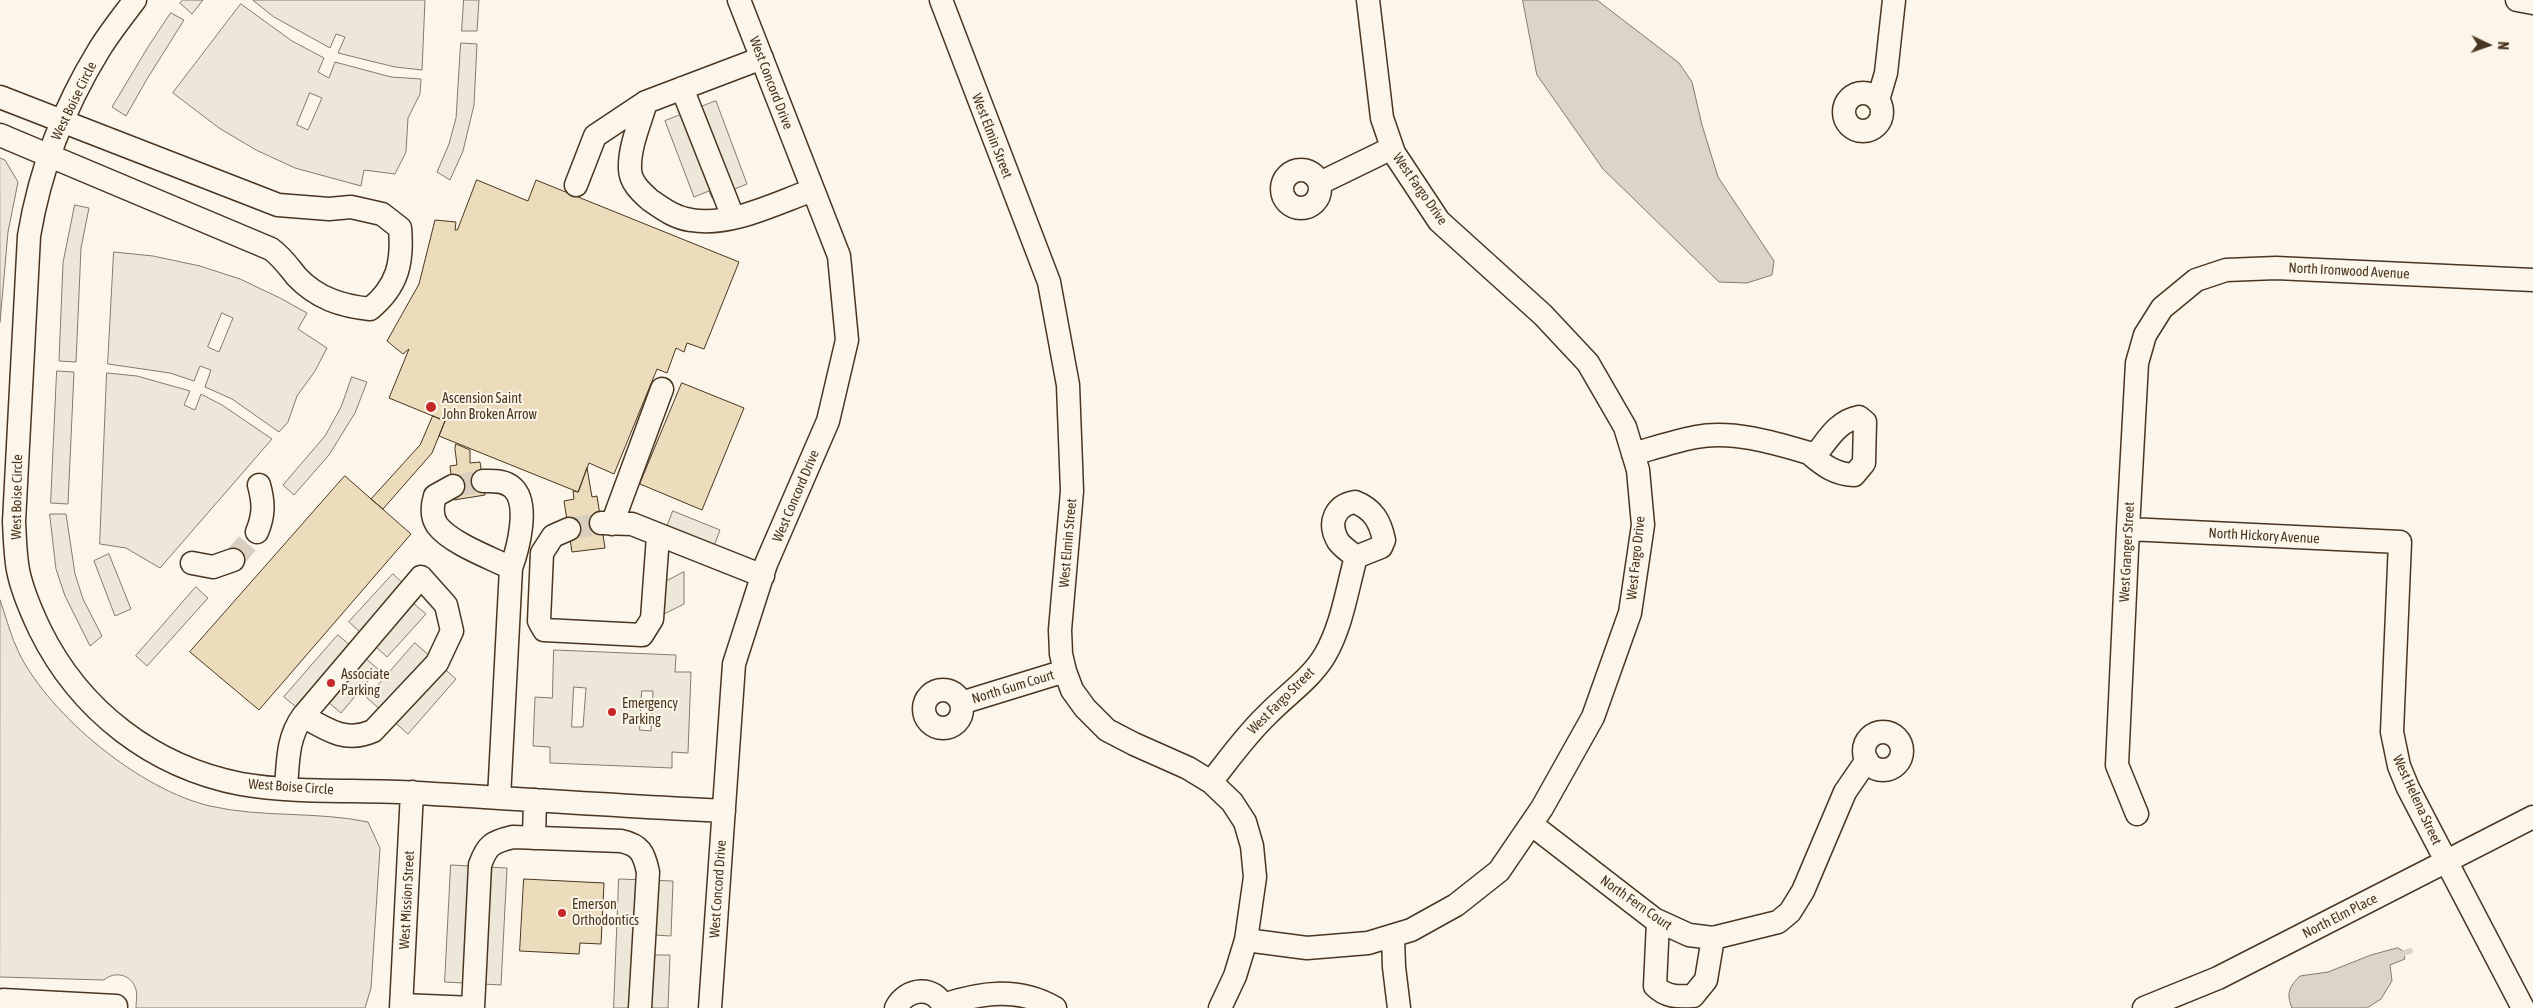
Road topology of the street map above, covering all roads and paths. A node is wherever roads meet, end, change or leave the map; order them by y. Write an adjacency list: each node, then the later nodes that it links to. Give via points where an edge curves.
1 (136, 0): 13 (street, West Boise Circle, via 99,50)
2 (739, 0): 8 (street, West Concord Drive)
3 (940, 0): 39 (street, West Elmin Street, via 1048,282 1068,385 1072,492 1060,630 1060,654)
4 (1368, 0): 15 (street, West Fargo Drive, via 1382,118)
5 (1894, 0): 11 (street, via 1886,73)
6 (2517, 0): 7 (street)
7 (2533, 2)
8 (762, 58): 9 (street); 19 (street, West Concord Drive)
9 (682, 88): 12 (street); 20 (street)
10 (0, 97): 13 (street)
11 (1878, 100)
12 (646, 102): 18 (street, via 595,136); 20 (street, via 629,170 638,191 668,212 691,220 717,221)
13 (62, 120): 16 (street, West Boise Circle); 16 (street, via 278,205 329,209 351,207 382,214 400,228 402,251 399,268 384,298 370,309 346,307 320,295 270,249)
14 (0, 135): 16 (street)
15 (1392, 148): 17 (street); 24 (street, West Fargo Drive, via 1439,221 1543,315 1588,363 1625,427)
16 (48, 156): 44 (street, West Boise Circle, via 35,197 29,236 14,522 18,570 29,607 61,669 82,696 112,724 166,759 213,777)
17 (1320, 182)
18 (576, 185)
19 (813, 190): 20 (street); 38 (street, West Concord Drive, via 839,256 848,340 828,421)
20 (733, 217)
21 (2533, 280): 22 (street, North Ironwood Avenue, via 2268,268 2214,272 2196,280)
22 (2173, 297): 30 (street, West Granger Street, via 2150,324 2139,351)
23 (662, 389): 32 (street, via 607,524 632,524)
24 (1633, 454): 25 (street, via 1698,436 1730,436 1771,442); 51 (street, West Fargo Drive, via 1638,470 1643,525 1630,613 1593,717)
25 (1814, 458)
26 (483, 481): 37 (street, via 501,481 520,497 519,547)
27 (259, 485): 31 (street, via 263,517)
28 (452, 486): 37 (street, via 436,496 432,505 438,526 448,536)
29 (568, 529): 32 (street, via 553,536 542,553 539,621 544,630 642,635 652,619)
30 (2128, 529): 33 (street, North Hickory Avenue); 49 (street, West Granger Street, via 2117,765)
31 (257, 532)
32 (658, 536): 38 (street)
33 (2400, 542): 53 (street, West Helena Street, via 2391,713 2394,749 2408,788)
34 (1356, 557): 43 (street, West Fargo Street, via 1335,633 1325,655 1310,675 1244,740)
35 (233, 560): 36 (street, via 213,567)
36 (192, 563)
37 (511, 568): 46 (street)
38 (762, 576): 48 (street, West Concord Drive, via 734,664)
39 (1065, 671): 40 (street, North Gum Court); 43 (street, West Elmin Street, via 1072,690 1107,730 1188,768)
40 (961, 703)
41 (303, 716): 41 (street, via 414,584 421,577 446,606 452,631 437,663 374,731 364,735 338,735); 44 (street, via 294,727 289,742)
42 (1866, 760): 56 (street, North Fern Court, via 1845,792 1803,891 1790,912 1778,922)
43 (1210, 782): 57 (street, West Elmin Street, via 1232,802 1244,822 1252,846 1255,877)
44 (286, 788): 45 (street, West Boise Circle)
45 (412, 792): 46 (street, West Boise Circle); 58 (street, West Mission Street)
46 (499, 798): 47 (street, West Boise Circle)
47 (536, 800): 48 (street, West Boise Circle); 52 (street)
48 (724, 811): 64 (street, West Concord Drive)
49 (2137, 814)
50 (2533, 817): 53 (street, North Elm Place)
51 (1531, 824): 54 (street, North Fern Court); 55 (street, West Fargo Drive, via 1499,871 1456,906)
52 (534, 838): 62 (street, via 497,841 486,850 480,865); 63 (street, via 621,841 635,844 644,855 648,872)
53 (2446, 862): 69 (street, North Elm Place, via 2218,978); 70 (street, West Helena Street)
54 (1658, 922): 56 (street, North Fern Court, via 1689,936); 56 (street, via 1655,986 1662,993 1676,997 1692,996 1706,980)
55 (1393, 936): 57 (street, West Fargo Drive, via 1368,943 1307,948); 68 (street)
56 (1713, 938)
57 (1246, 940): 67 (street, West Elmin Street, via 1235,976)
58 (401, 1006): 62 (street)
59 (944, 1006): 65 (street, via 937,997 918,991 900,1000); 66 (street, via 985,994 1013,993 1036,998)
60 (2, 1008): 61 (street, via 3,1000)
61 (116, 1008)
62 (473, 1008)
63 (640, 1008)
64 (710, 1008)
65 (896, 1008)
66 (1055, 1008)
67 (1220, 1008)
68 (1400, 1008)
69 (2144, 1008)
70 (2522, 1008)

